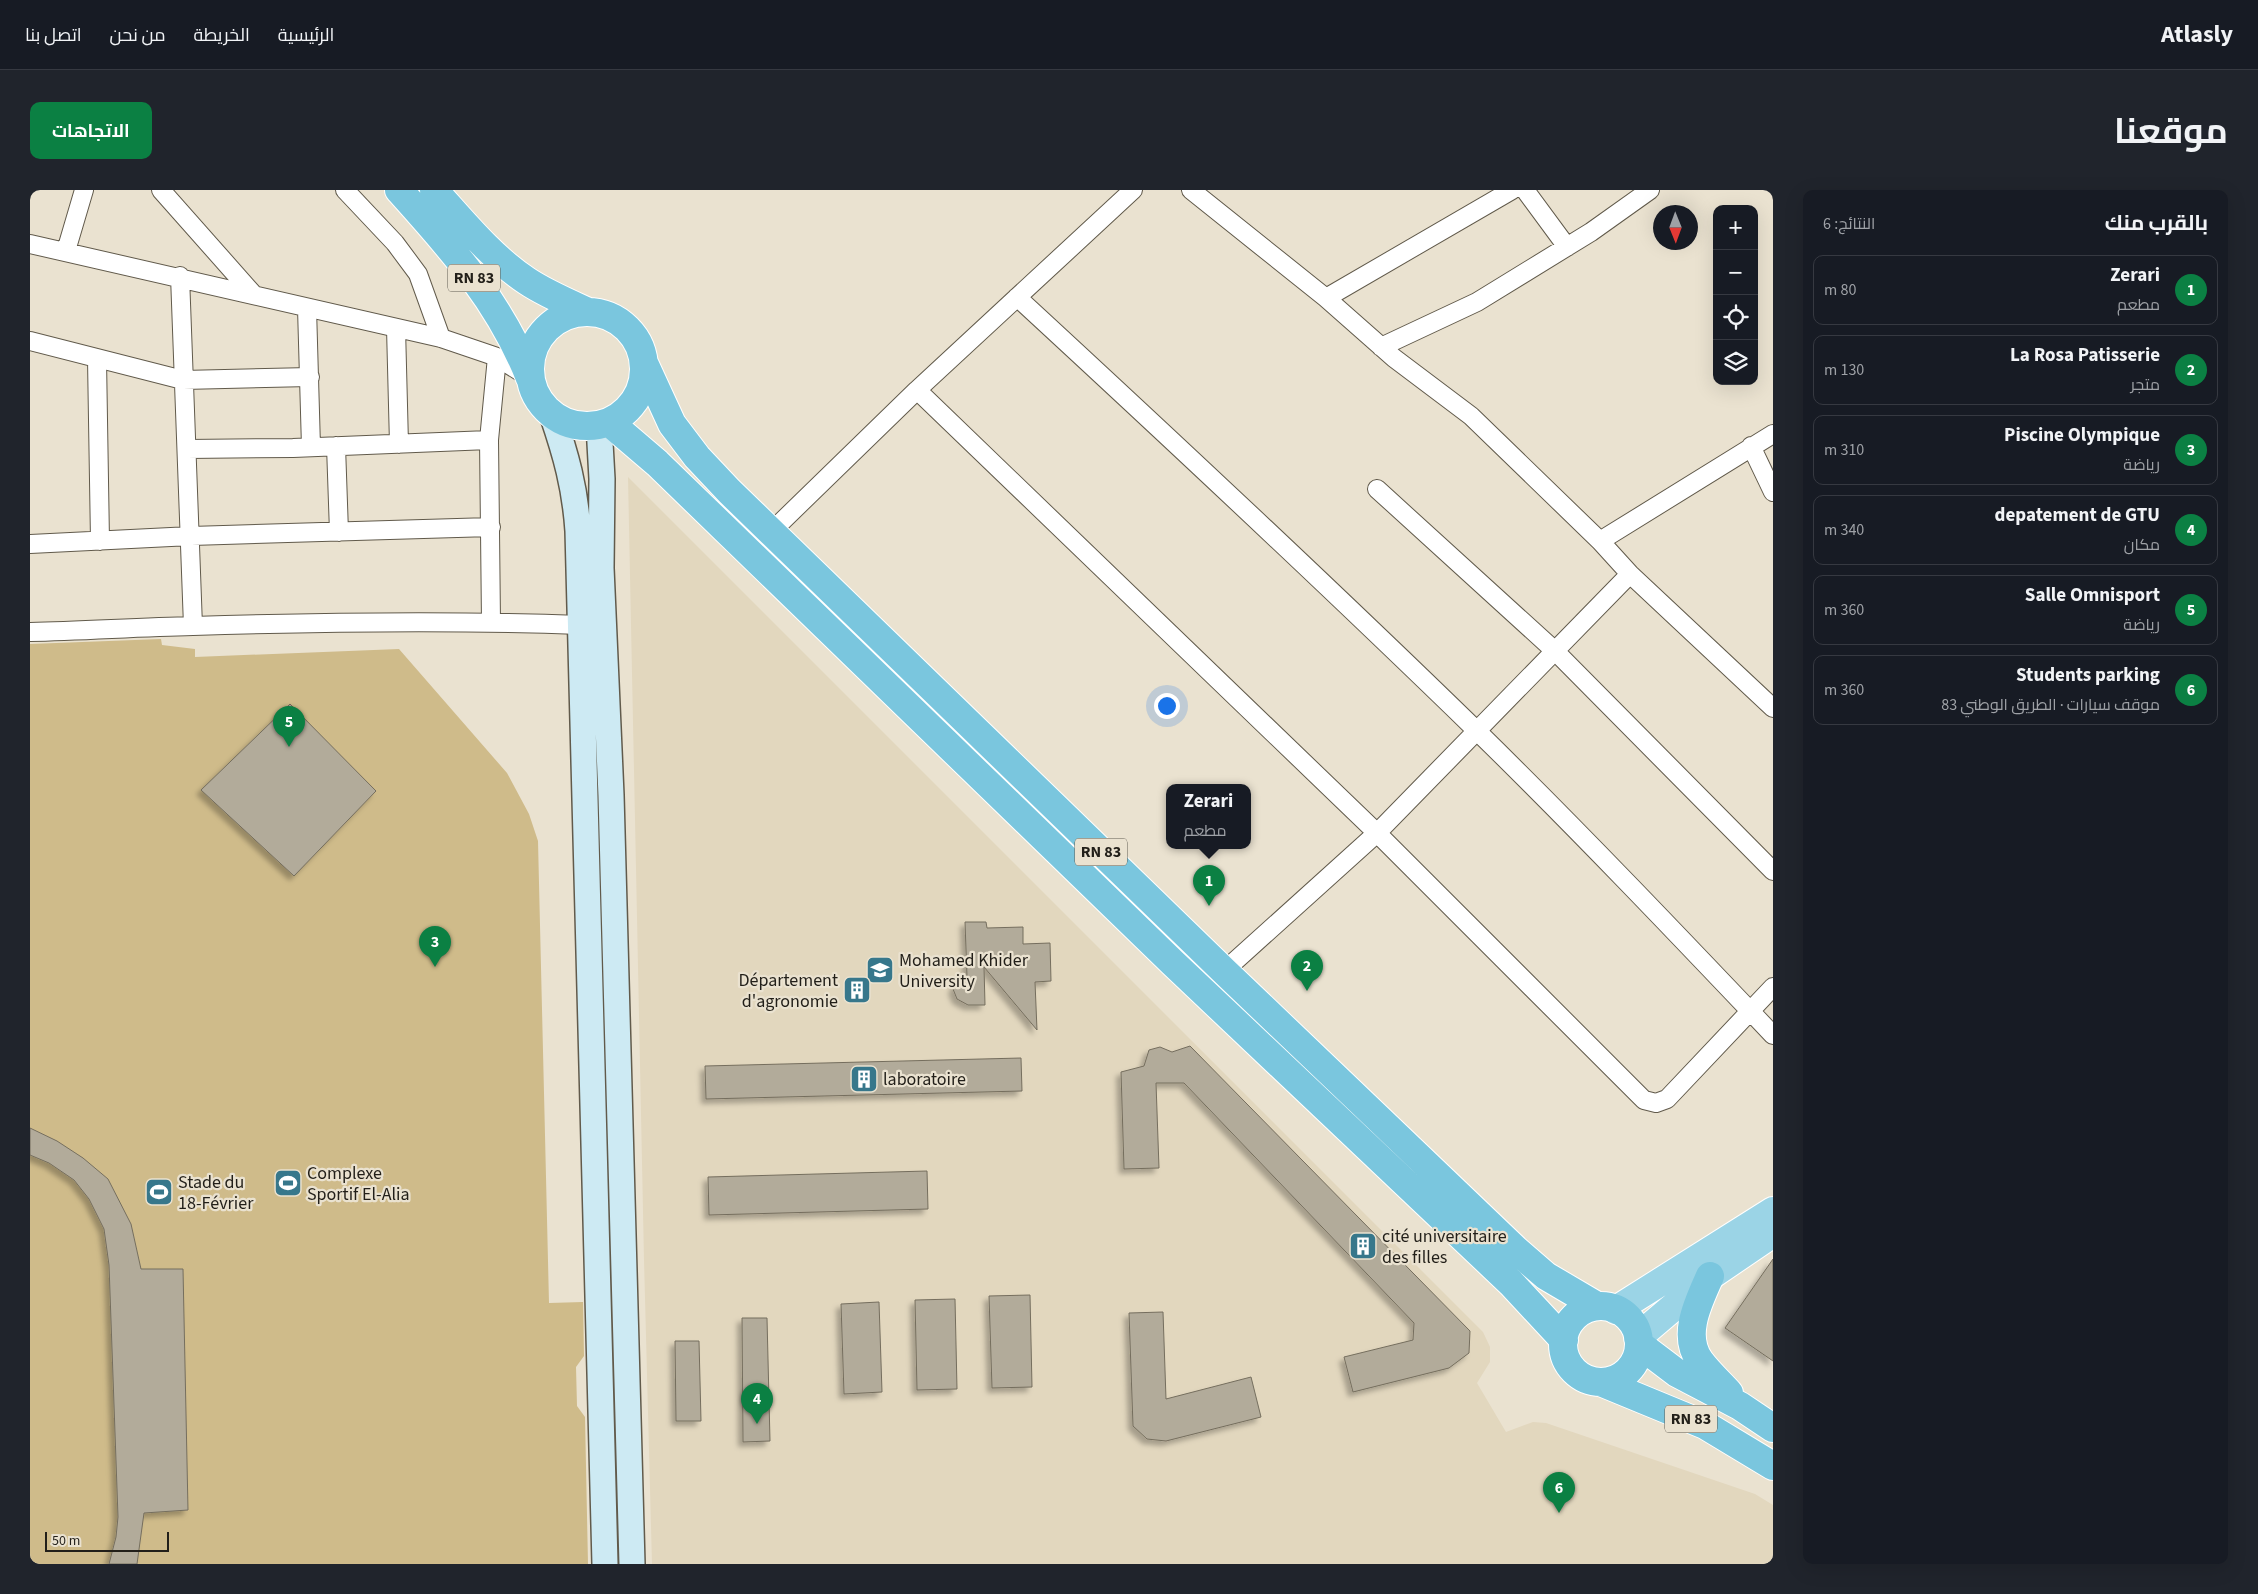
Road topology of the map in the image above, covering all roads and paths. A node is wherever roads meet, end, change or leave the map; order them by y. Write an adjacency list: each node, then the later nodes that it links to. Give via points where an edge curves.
1 (84, 190): 13 (street)
2 (161, 190): 15 (street)
3 (345, 190): 21 (street, via 395,242 418,274)
4 (398, 190): 28 (highway, RN 83, via 485,292 520,351)
5 (434, 190): 19 (highway, RN 83, via 510,268 528,282)
6 (1133, 190): 16 (street)
7 (1512, 190): 17 (street)
8 (1525, 190): 12 (street)
9 (1650, 190): 12 (street)
10 (1193, 191): 17 (street)
11 (30, 244): 13 (street)
12 (1567, 247): 23 (street, via 1477,302)
13 (66, 251): 14 (street)
14 (180, 276): 15 (street); 29 (street)
15 (254, 295): 18 (street)
16 (1017, 297): 30 (street); 56 (street, via 1286,547)
17 (1326, 298): 23 (street)
18 (307, 308): 20 (street); 27 (street)
19 (586, 311): 26 (highway, via 613,318 625,326 635,336); 28 (highway, via 566,315 549,325 537,340 530,358)
20 (396, 328): 21 (street); 35 (street)
21 (441, 338): 24 (street)
22 (30, 341): 25 (street)
23 (1381, 347): 47 (street, via 1471,416)
24 (497, 357): 28 (street); 34 (street)
25 (97, 359): 29 (street); 46 (street)
26 (644, 363): 32 (highway, via 640,392 632,404 622,414); 44 (highway, RN 83, via 672,424 688,446)
27 (310, 377): 29 (street); 38 (street)
28 (530, 378): 31 (highway, via 534,392)
29 (183, 380): 39 (street)
30 (917, 390): 44 (street); 57 (street)
31 (552, 414): 32 (highway, via 582,426); 51 (main road, via 576,497)
32 (604, 423): 67 (highway, RN 83, via 634,441 665,470 1173,963 1503,1276); 74 (main road, via 601,568)
33 (1773, 434): 37 (street)
34 (489, 440): 35 (street); 42 (street)
35 (399, 444): 36 (street)
36 (336, 446): 38 (street); 43 (street)
37 (1751, 446): 41 (street); 47 (street)
38 (311, 448): 39 (street)
39 (187, 449): 45 (street)
40 (1377, 489): 54 (street)
41 (1773, 492)
42 (491, 527): 43 (street); 50 (street)
43 (339, 532): 45 (street)
44 (771, 532): 59 (highway, RN 83)
45 (190, 536): 46 (street); 52 (street)
46 (100, 541): 48 (street)
47 (1600, 541): 49 (street)
48 (30, 544)
49 (1630, 574): 54 (street); 55 (street)
50 (491, 622): 51 (street); 52 (street)
51 (580, 625): 73 (main road)
52 (192, 626): 53 (street)
53 (30, 632)
54 (1555, 651): 56 (street); 58 (street)
55 (1773, 708)
56 (1477, 731): 57 (street); 61 (street)
57 (1377, 833): 59 (street); 61 (street, via 1644,1100 1656,1103 1667,1099)
58 (1773, 871)
59 (1224, 971): 66 (highway, RN 83, via 1530,1263 1562,1287)
60 (1773, 987): 61 (street)
61 (1751, 1012): 62 (street)
62 (1773, 1035)
63 (1773, 1211): 66 (main road)
64 (1771, 1238): 65 (main road)
65 (1710, 1276): 68 (main road); 70 (highway, via 1693,1315 1693,1341 1699,1360)
66 (1607, 1308): 67 (highway, via 1586,1309 1576,1315 1568,1324); 68 (highway, via 1632,1321)
67 (1564, 1340): 69 (highway, via 1565,1358 1571,1368 1585,1379)
68 (1639, 1341): 69 (highway, via 1638,1356 1633,1366 1625,1374); 70 (highway, RN 83, via 1677,1373)
69 (1604, 1383): 72 (highway, RN 83, via 1705,1425)
70 (1740, 1406): 71 (highway, RN 83)
71 (1773, 1428)
72 (1773, 1466)
73 (605, 1564)
74 (632, 1564)

